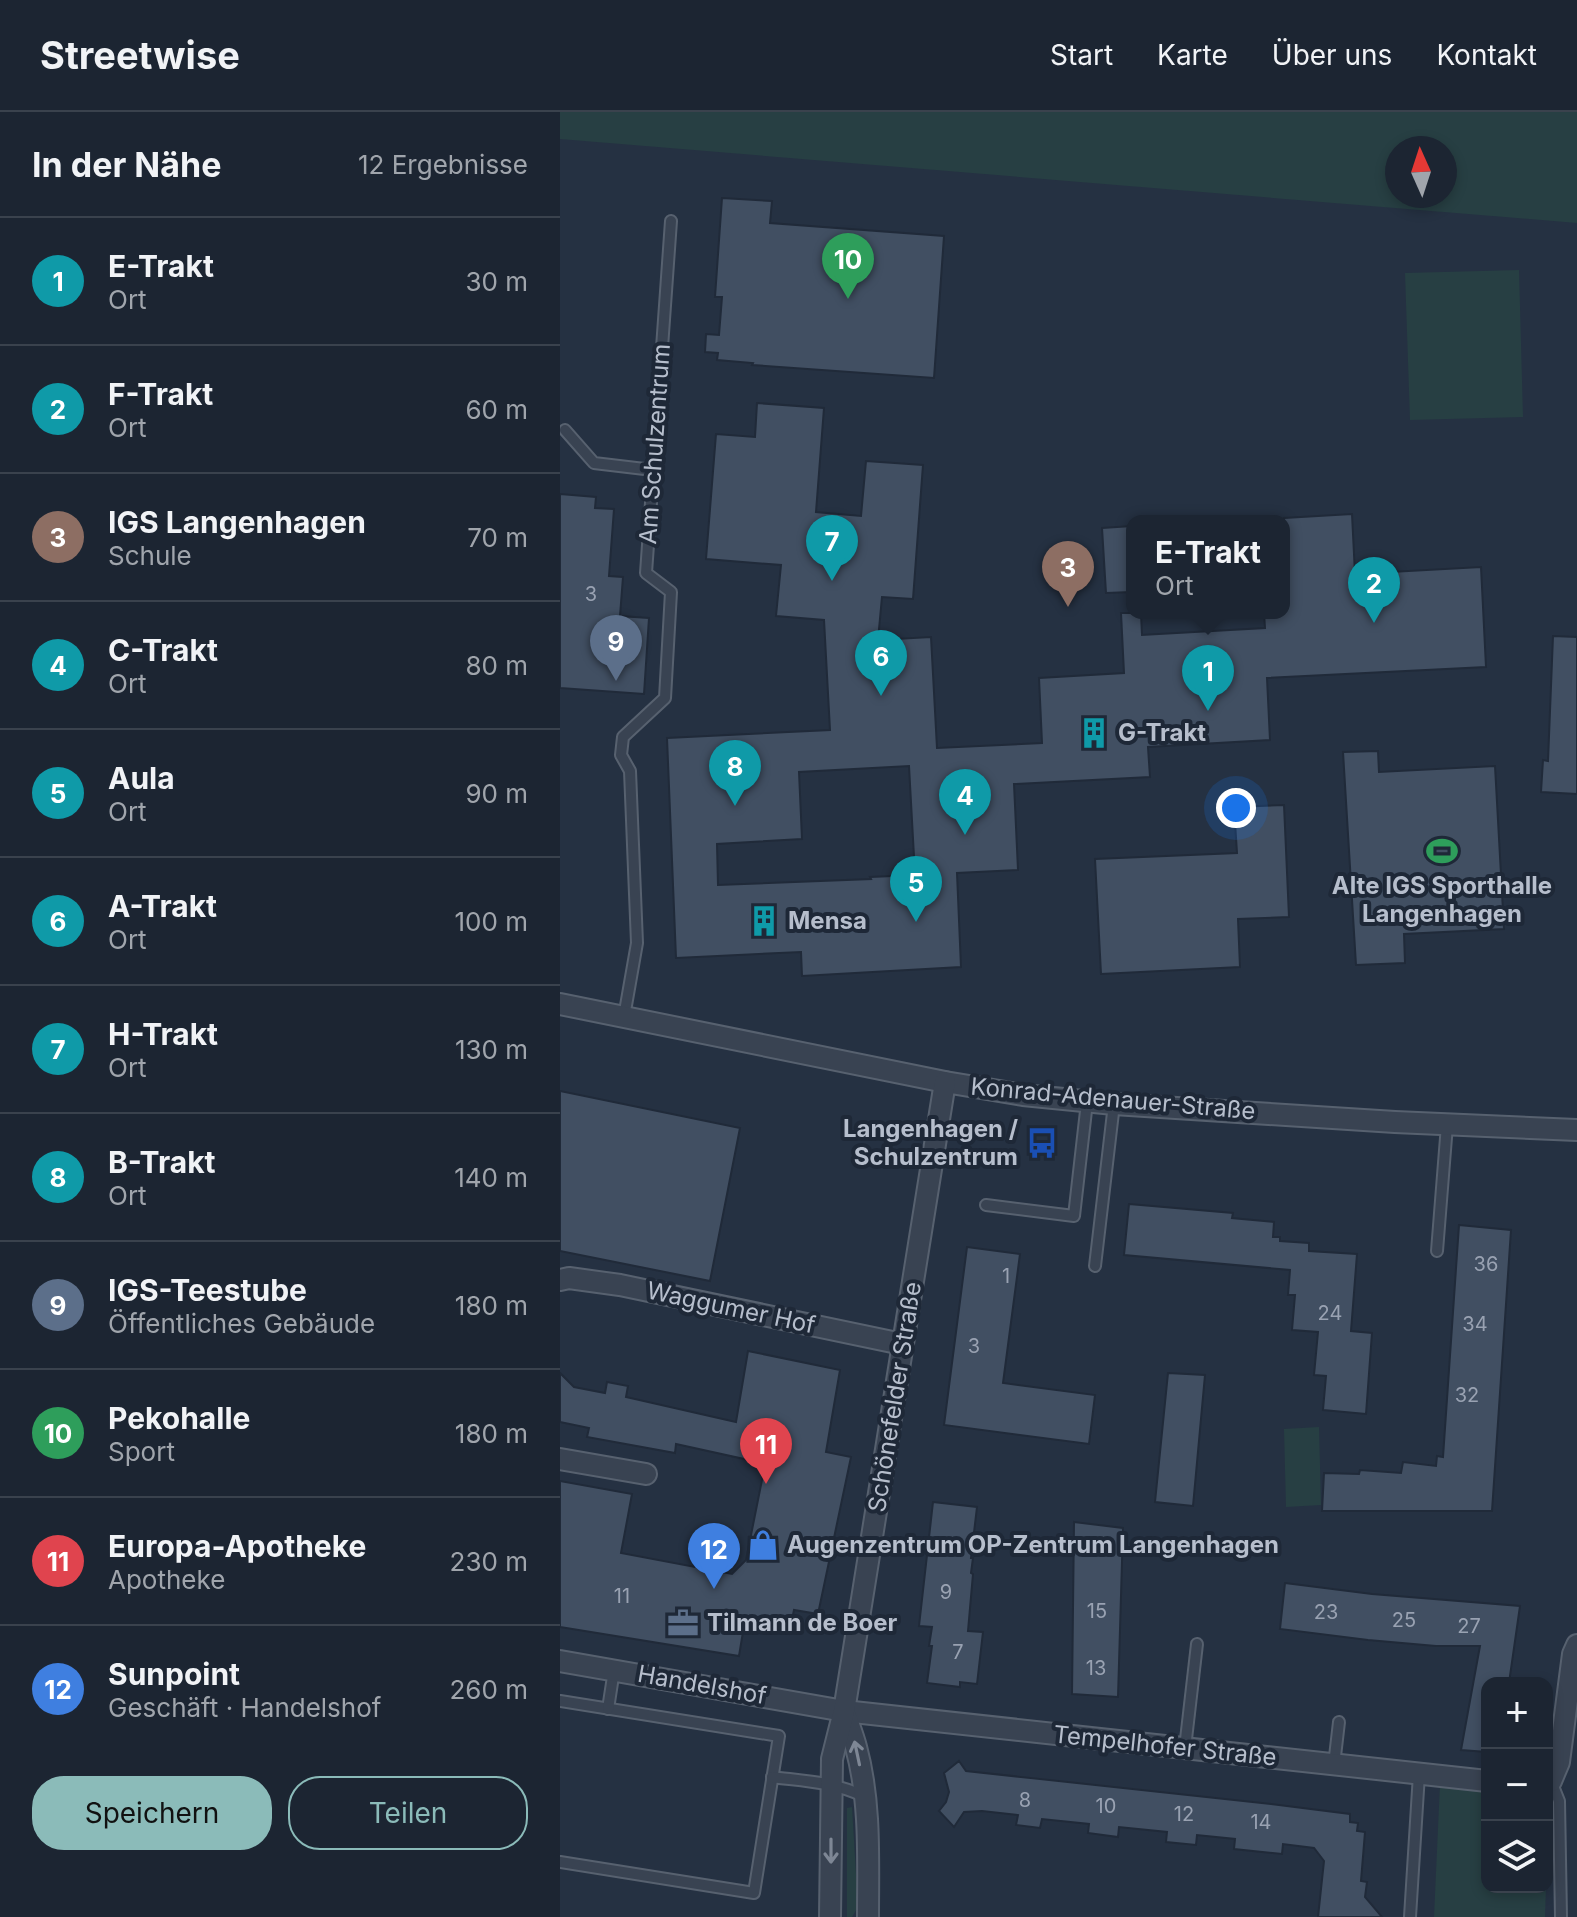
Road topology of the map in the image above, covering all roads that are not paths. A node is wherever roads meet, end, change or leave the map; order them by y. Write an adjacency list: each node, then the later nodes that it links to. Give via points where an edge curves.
1 (671, 221): 3 (lane, Am Schulzentrum)
2 (565, 430): 3 (lane, via 594,463)
3 (653, 470): 5 (lane, Am Schulzentrum, via 646,573 671,592 665,698 623,737 621,755 630,771 637,943)
4 (560, 1004): 5 (street, Konrad-Adenauer-Straße)
5 (624, 1017): 6 (street, Konrad-Adenauer-Straße)
6 (945, 1082): 7 (street, Konrad-Adenauer-Straße); 15 (street, Schönefelder Straße)
7 (1087, 1102): 8 (street, Konrad-Adenauer-Straße); 11 (lane, via 1074,1216)
8 (1114, 1104): 9 (street, Konrad-Adenauer-Straße); 13 (lane)
9 (1447, 1125): 10 (street, Konrad-Adenauer-Straße); 12 (lane)
10 (1577, 1130)
11 (986, 1205)
12 (1437, 1251)
13 (1095, 1266)
14 (560, 1280): 15 (street, Waggumer Hof, via 620,1285)
15 (902, 1344): 24 (street, Schönefelder Straße)
16 (560, 1459): 17 (street)
17 (646, 1474)
18 (1197, 1644): 26 (lane)
19 (1577, 1645): 29 (street)
20 (560, 1661): 21 (street, Handelshof)
21 (614, 1670): 23 (lane); 24 (street, Handelshof)
22 (560, 1701): 23 (lane)
23 (608, 1709): 30 (lane, via 779,1736)
24 (844, 1711): 26 (street, Tempelhofer Straße); 32 (street, Schönefelder Straße); 34 (street, Schönefelder Straße, one-way to 24)
25 (1339, 1722): 27 (lane)
26 (1185, 1748): 27 (street, Tempelhofer Straße)
27 (1334, 1765): 28 (street, Tempelhofer Straße)
28 (1419, 1774): 31 (street, Tempelhofer Straße); 38 (lane)
29 (1553, 1774)
30 (772, 1777): 32 (lane); 35 (lane, via 754,1893)
31 (1481, 1780)
32 (831, 1785): 34 (lane); 36 (street, Schönefelder Straße, one-way to 36)
33 (1553, 1790): 39 (lane, via 1559,1801)
34 (865, 1797): 37 (street, Schönefelder Straße)
35 (560, 1862)
36 (830, 1917)
37 (868, 1917)
38 (1410, 1917)
39 (1561, 1917)

